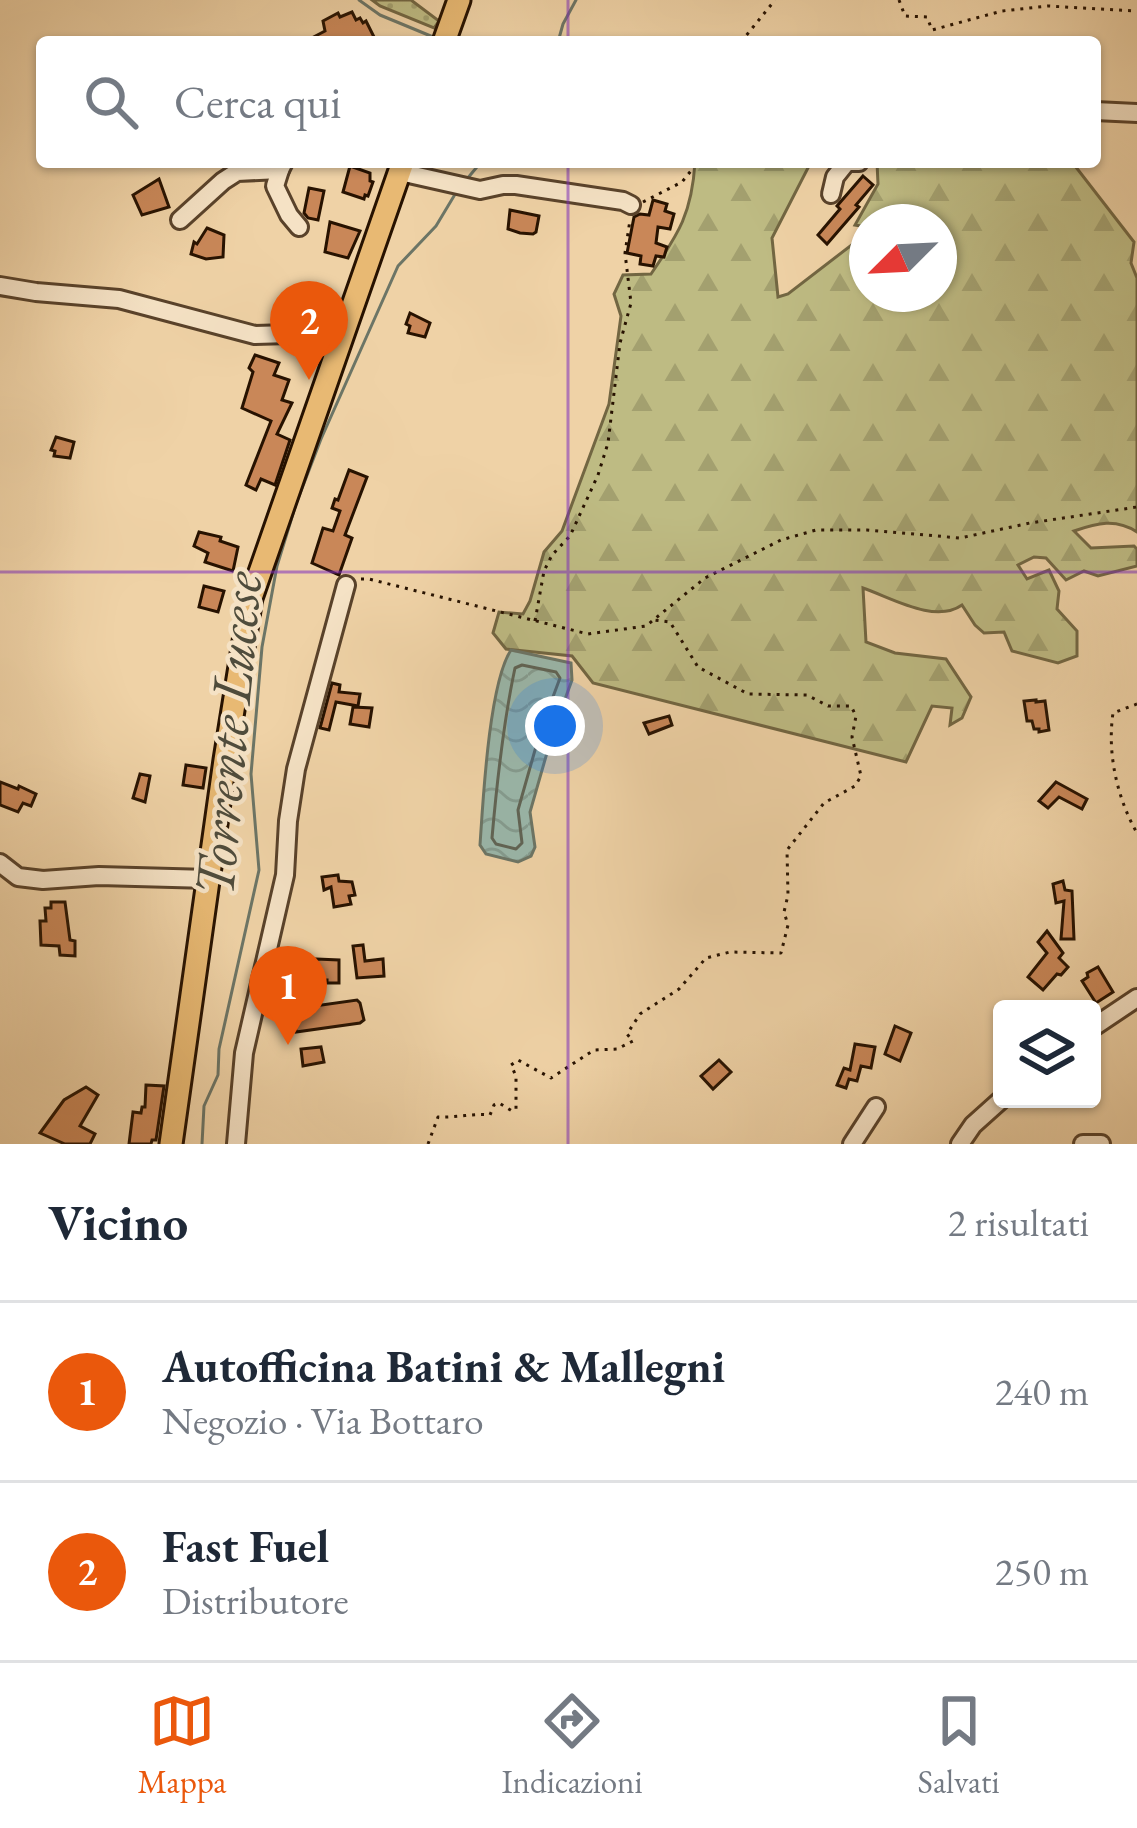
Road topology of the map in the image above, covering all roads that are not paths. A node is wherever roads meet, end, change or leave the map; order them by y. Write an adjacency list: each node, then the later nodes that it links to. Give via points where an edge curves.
1 (459, 0): 2 (main road)
2 (446, 36)
3 (1101, 111): 4 (street)
4 (1137, 113)
5 (267, 168): 12 (street, via 237,172)
6 (281, 168): 13 (street, via 275,186)
7 (401, 168): 15 (main road)
8 (404, 168): 11 (street, via 480,190 516,185)
9 (843, 168): 10 (street)
10 (831, 194)
11 (631, 205)
12 (180, 220)
13 (299, 227)
14 (0, 286): 15 (street, via 119,299 255,335)
15 (338, 345): 18 (main road, via 251,598)
16 (346, 586): 24 (street, via 296,769 285,875 244,1053)
17 (0, 863): 18 (street, via 17,877 43,880)
18 (209, 879): 23 (main road)
19 (1137, 998): 20 (street)
20 (1101, 1022)
21 (876, 1107): 25 (street)
22 (993, 1107): 26 (street)
23 (171, 1144)
24 (236, 1144)
25 (852, 1144)
26 (959, 1144)
27 (1083, 1144): 28 (street)
28 (1101, 1144)

